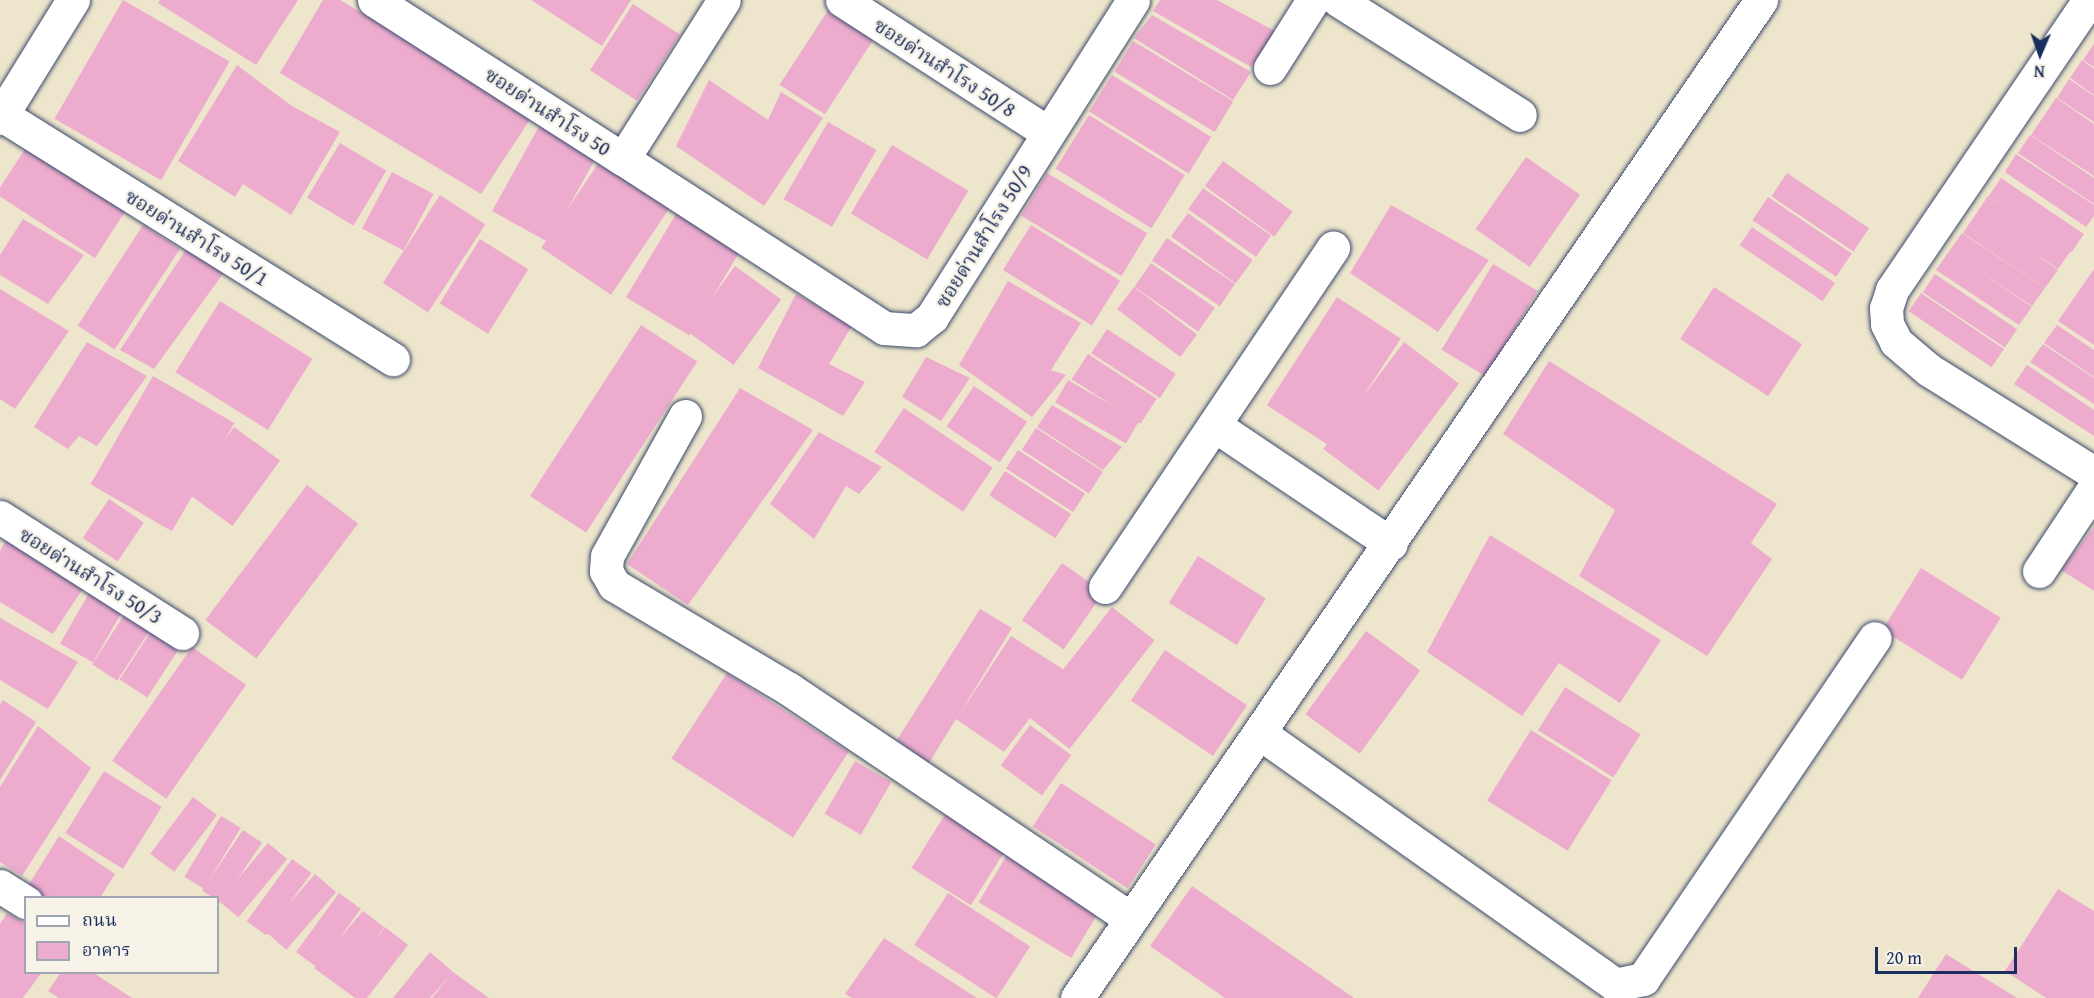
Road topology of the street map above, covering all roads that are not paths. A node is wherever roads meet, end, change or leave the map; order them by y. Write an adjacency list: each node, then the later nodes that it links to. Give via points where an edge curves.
1 (73, 0): 12 (street)
2 (374, 0): 14 (street, ซอยด่านสำโรง 50)
3 (724, 0): 14 (street, ซอยด่านสำโรง 50)
4 (842, 0): 13 (street, ซอยด่านสำโรง 50/8)
5 (1133, 0): 13 (street, ซอยด่านสำโรง 50/9)
6 (1313, 0): 10 (street)
7 (1338, 0): 11 (street)
8 (1761, 0): 22 (street)
9 (2088, 0): 19 (street, via 1892,290 1886,308 1887,324 1896,342 1929,370)
10 (1270, 68)
11 (1520, 115)
12 (1, 117): 16 (street, ซอยด่านสำโรง 50/1)
13 (1048, 133): 14 (street, ซอยด่านสำโรง 50/9, via 932,317 916,330 903,332 884,328)
14 (623, 159)
15 (1333, 249): 18 (street)
16 (393, 359)
17 (685, 416): 30 (street, via 607,556 606,571 614,585 789,689)
18 (1215, 424): 22 (street); 24 (street)
19 (2094, 473)
20 (2094, 488): 23 (street)
21 (0, 517): 25 (street, ซอยด่านสำโรง 50/3)
22 (1391, 544): 27 (street)
23 (2039, 571)
24 (1105, 587)
25 (182, 633)
26 (1875, 638): 27 (street, via 1643,979 1615,985)
27 (1261, 734): 30 (street)
28 (0, 886): 29 (street)
29 (24, 901)
30 (1131, 920): 31 (street)
31 (1077, 998)

